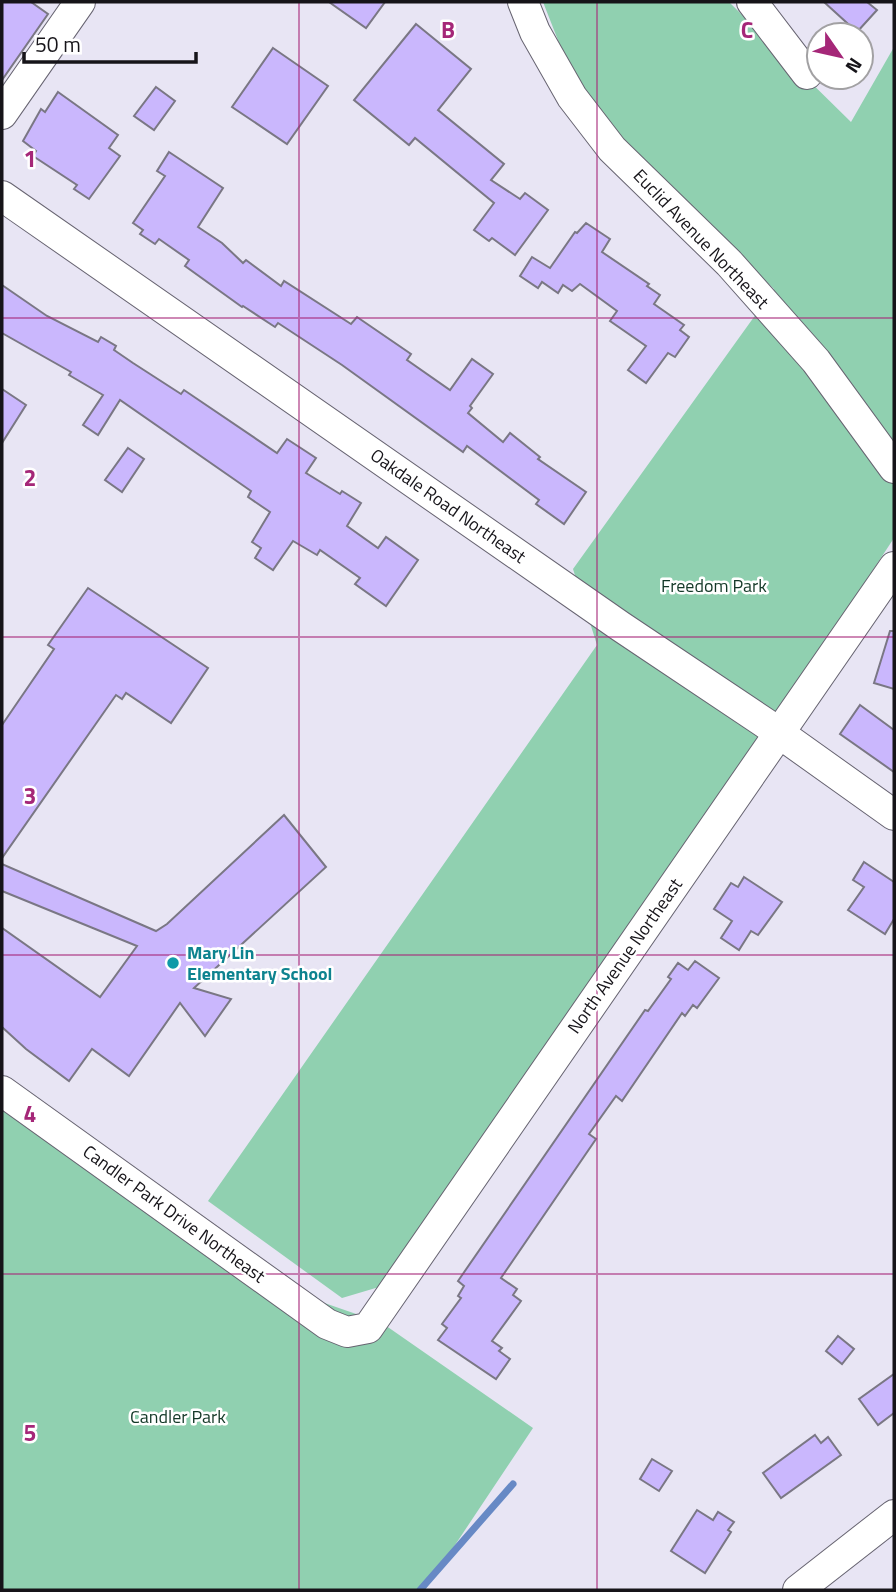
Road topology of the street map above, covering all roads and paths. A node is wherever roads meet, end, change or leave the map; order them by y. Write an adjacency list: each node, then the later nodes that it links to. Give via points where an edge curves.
1 (80, 2): 5 (street)
2 (523, 2): 7 (street, Euclid Avenue Northeast, via 572,97 612,149 729,263 807,351)
3 (752, 2): 4 (street)
4 (805, 71)
5 (2, 114)
6 (2, 196): 9 (street, Oakdale Road Northeast)
7 (894, 468)
8 (894, 567): 9 (street, North Avenue Northeast)
9 (779, 733): 10 (street, Oakdale Road Northeast); 12 (street, North Avenue Northeast, via 371,1324 362,1331)
10 (894, 815)
11 (2, 1091): 12 (street, Candler Park Drive Northeast, via 327,1324)
12 (347, 1332)
13 (894, 1515): 14 (street)
14 (798, 1590)

